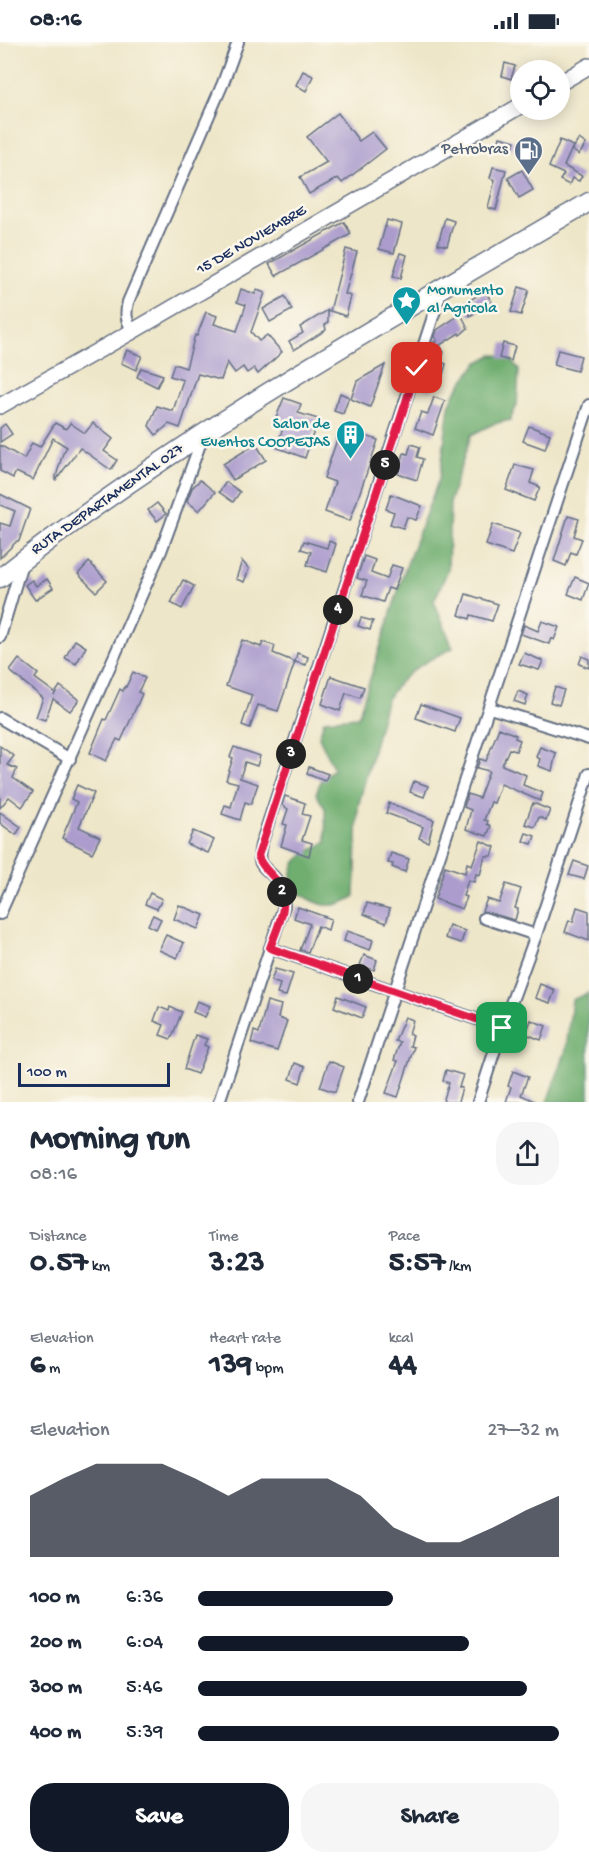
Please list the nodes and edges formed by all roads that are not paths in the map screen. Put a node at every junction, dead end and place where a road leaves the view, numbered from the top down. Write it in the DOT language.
graph roads {
  1 [pos="238,42"];
  2 [pos="589,66"];
  3 [pos="570,77"];
  4 [pos="510,112"];
  5 [pos="589,202"];
  6 [pos="442,288"];
  7 [pos="133,331"];
  8 [pos="589,405"];
  9 [pos="0,406"];
  10 [pos="586,425"];
  11 [pos="204,432"];
  12 [pos="23,560"];
  13 [pos="0,578"];
  14 [pos="0,637"];
  15 [pos="490,708"];
  16 [pos="0,718"];
  17 [pos="589,739"];
  18 [pos="70,759"];
  19 [pos="589,774"];
  20 [pos="0,914"];
  21 [pos="484,918"];
  22 [pos="536,935"];
  23 [pos="270,948"];
  24 [pos="394,992"];
  25 [pos="502,1028"];
  26 [pos="219,1102"];
  27 [pos="358,1102"];
  28 [pos="478,1102"];
  1 -- 7 [label="street"];
  2 -- 3 [label="street"];
  4 -- 7 [label="street, 15 DE NOVIEMBRE"];
  5 -- 6 [label="main road, RUTA DEPARTAMENTAL 027"];
  6 -- 11 [label="main road, RUTA DEPARTAMENTAL 027"];
  6 -- 23 [label="street"];
  7 -- 9 [label="street, 15 DE NOVIEMBRE"];
  8 -- 10 [label="street"];
  10 -- 15 [label="street"];
  11 -- 12 [label="main road, RUTA DEPARTAMENTAL 027"];
  11 -- 18 [label="street"];
  12 -- 13 [label="main road, RUTA DEPARTAMENTAL 027"];
  12 -- 14 [label="street"];
  15 -- 17 [label="street"];
  15 -- 24 [label="street"];
  16 -- 18 [label="street"];
  18 -- 20 [label="street"];
  19 -- 22 [label="street"];
  21 -- 22 [label="street"];
  22 -- 25 [label="street"];
  23 -- 24 [label="street"];
  23 -- 26 [label="street"];
  24 -- 25 [label="street"];
  24 -- 27 [label="street"];
  25 -- 28 [label="street"];
}
